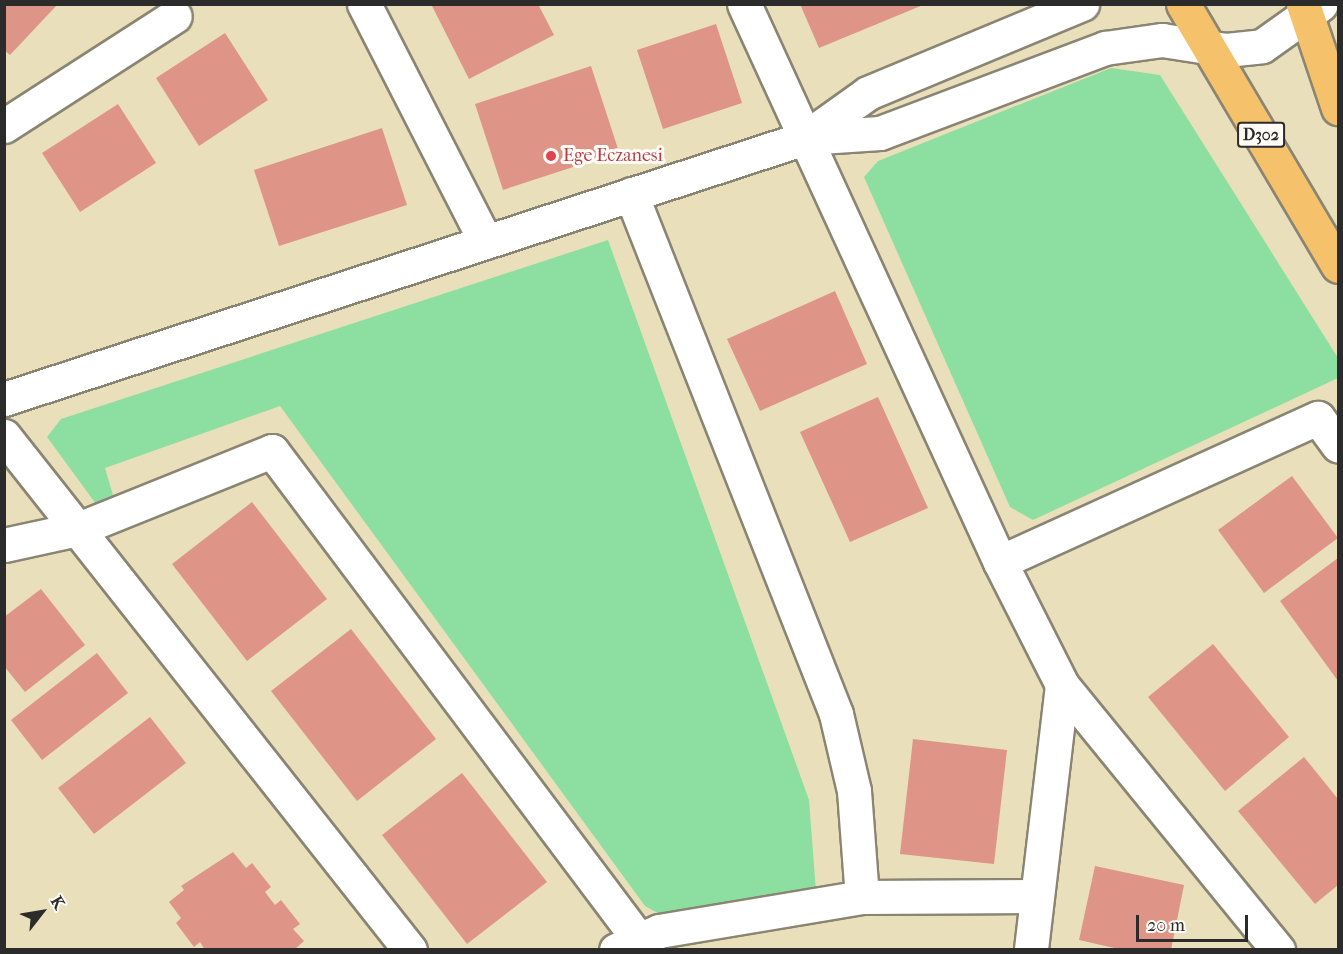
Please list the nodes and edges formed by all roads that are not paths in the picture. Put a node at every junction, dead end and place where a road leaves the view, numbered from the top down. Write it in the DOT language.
graph roads {
  1 [pos="364,4"];
  2 [pos="744,4"];
  3 [pos="1082,4"];
  4 [pos="1183,4"];
  5 [pos="177,8"];
  6 [pos="1310,8"];
  7 [pos="1209,47"];
  8 [pos="1338,108"];
  9 [pos="4,126"];
  10 [pos="805,138"];
  11 [pos="632,194"];
  12 [pos="486,242"];
  13 [pos="1338,266"];
  14 [pos="4,399"];
  15 [pos="4,436"];
  16 [pos="1338,446"];
  17 [pos="78,529"];
  18 [pos="4,545"];
  19 [pos="1000,562"];
  20 [pos="1062,685"];
  21 [pos="1037,896"];
  22 [pos="862,897"];
  23 [pos="628,945"];
  24 [pos="410,950"];
  25 [pos="1031,950"];
  26 [pos="1278,950"];
  1 -- 12 [label="street"];
  2 -- 10 [label="street"];
  3 -- 10 [label="street"];
  4 -- 7 [label="highway, D302"];
  5 -- 9 [label="street"];
  6 -- 7 [label="street"];
  6 -- 8 [label="highway"];
  7 -- 10 [label="street"];
  7 -- 13 [label="highway, D302"];
  10 -- 11 [label="street"];
  10 -- 19 [label="street"];
  11 -- 12 [label="street"];
  11 -- 22 [label="street"];
  12 -- 14 [label="street"];
  15 -- 17 [label="street"];
  16 -- 19 [label="street"];
  17 -- 18 [label="street"];
  17 -- 23 [label="street"];
  17 -- 24 [label="street"];
  19 -- 20 [label="street"];
  20 -- 21 [label="street"];
  20 -- 26 [label="street"];
  21 -- 22 [label="street"];
  21 -- 25 [label="street"];
  22 -- 23 [label="street"];
}
